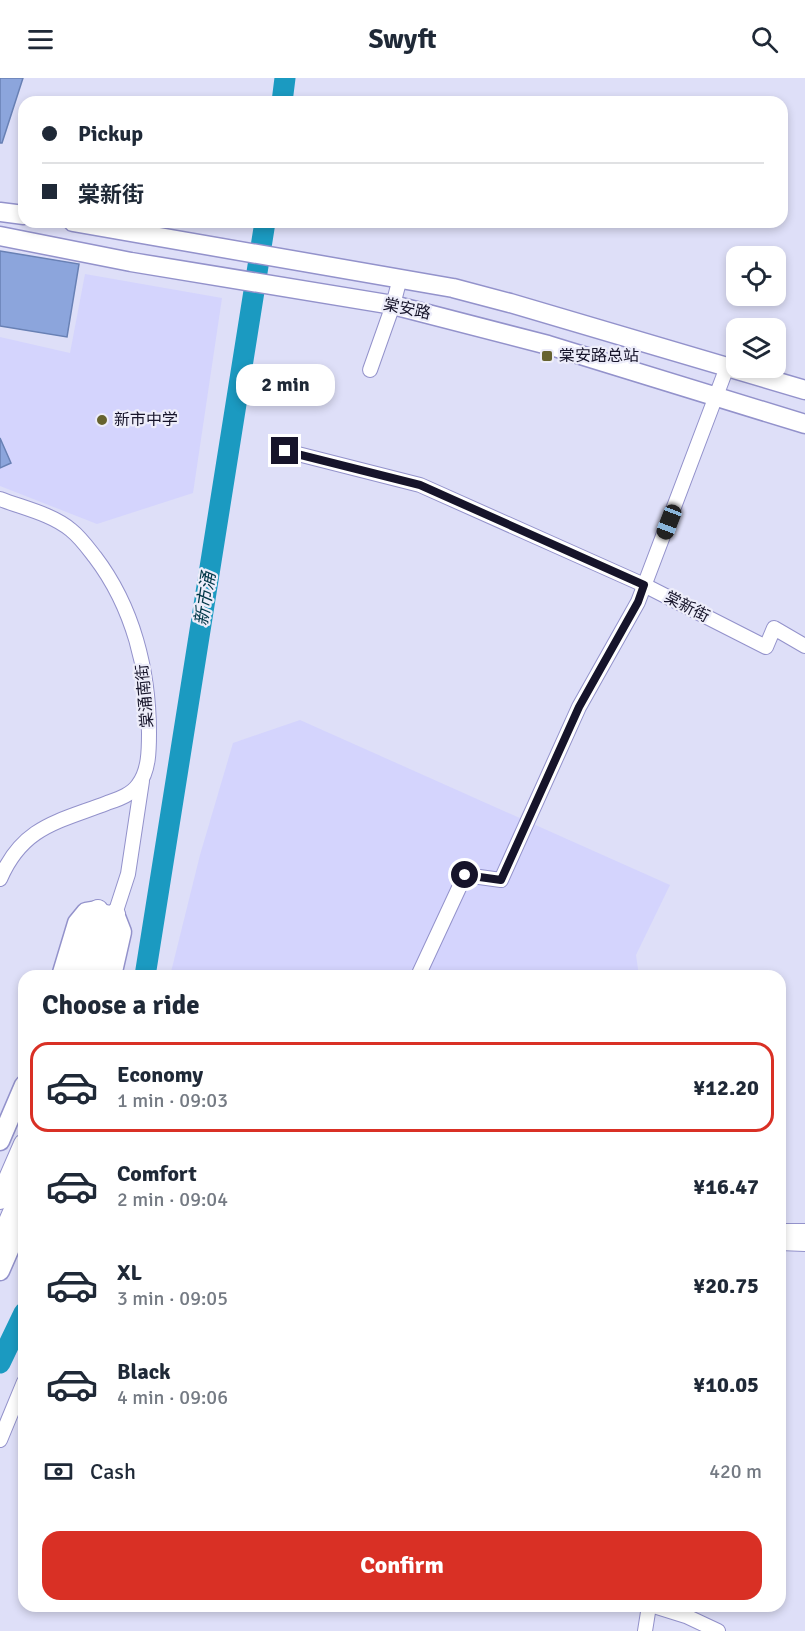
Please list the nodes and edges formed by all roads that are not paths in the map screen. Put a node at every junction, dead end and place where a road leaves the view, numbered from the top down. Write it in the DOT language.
graph roads {
  1 [pos="0,212"];
  2 [pos="18,214"];
  3 [pos="108,228"];
  4 [pos="0,236"];
  5 [pos="400,278"];
  6 [pos="393,305"];
  7 [pos="726,367"];
  8 [pos="370,370"];
  9 [pos="726,370"];
  10 [pos="764,378"];
  11 [pos="805,390"];
  12 [pos="717,397"];
  13 [pos="805,424"];
  14 [pos="285,451"];
  15 [pos="0,499"];
  16 [pos="644,585"];
  17 [pos="805,646"];
  18 [pos="142,778"];
  19 [pos="0,879"];
  20 [pos="106,912"];
  21 [pos="96,949"];
  22 [pos="63,970"];
  23 [pos="84,970"];
  24 [pos="98,970"];
  25 [pos="113,970"];
  26 [pos="421,970"];
  27 [pos="18,1096"];
  28 [pos="4,1121"];
  29 [pos="0,1141"];
  30 [pos="18,1158"];
  31 [pos="0,1199"];
  32 [pos="18,1201"];
  33 [pos="18,1230"];
  34 [pos="786,1230"];
  35 [pos="805,1231"];
  36 [pos="0,1242"];
  37 [pos="786,1243"];
  38 [pos="805,1244"];
  39 [pos="0,1271"];
  40 [pos="18,1396"];
  41 [pos="0,1440"];
  42 [pos="648,1612"];
  43 [pos="673,1612"];
  44 [pos="645,1631"];
  45 [pos="718,1631"];
  1 -- 2 [label="street"];
  3 -- 5 [label="street, 棠安路"];
  4 -- 6 [label="street, 棠安路"];
  5 -- 6 [label="street"];
  5 -- 7 [label="street, 棠安路"];
  6 -- 8 [label="street"];
  6 -- 12 [label="street, 棠安路"];
  9 -- 12 [label="street"];
  10 -- 11 [label="street, 棠安路"];
  12 -- 13 [label="street, 棠安路"];
  12 -- 16 [label="street"];
  14 -- 16 [label="street, 棠新街"];
  15 -- 18 [label="street, 棠涌南街"];
  16 -- 17 [label="street, 棠新街"];
  16 -- 26 [label="street"];
  18 -- 19 [label="street"];
  18 -- 20 [label="street, 棠涌南街"];
  20 -- 21 [label="main road"];
  20 -- 22 [label="street"];
  20 -- 25 [label="street"];
  21 -- 23 [label="main road"];
  21 -- 24 [label="main road"];
  27 -- 28 [label="street"];
  28 -- 29 [label="street"];
  30 -- 31 [label="main road"];
  32 -- 36 [label="main road"];
  33 -- 39 [label="street"];
  34 -- 35 [label="street"];
  37 -- 38 [label="street"];
  40 -- 41 [label="street"];
  42 -- 44 [label="street"];
  43 -- 45 [label="street"];
}
